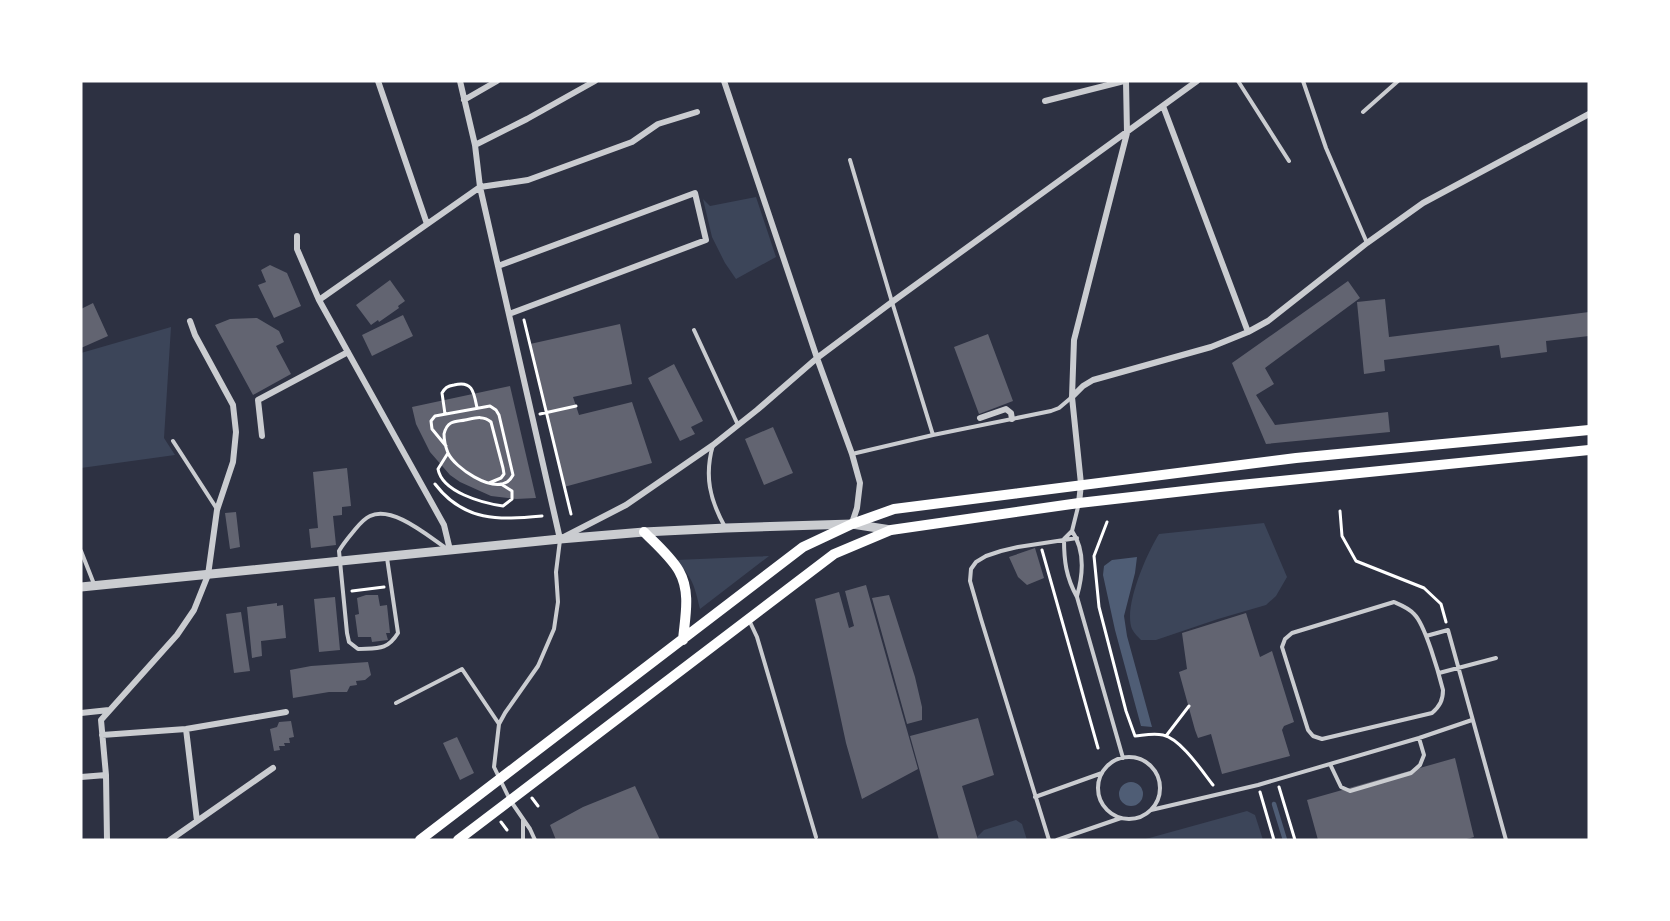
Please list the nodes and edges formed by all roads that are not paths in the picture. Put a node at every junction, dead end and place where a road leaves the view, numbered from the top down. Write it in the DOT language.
graph roads {
  1 [pos="378,81"];
  2 [pos="460,81"];
  3 [pos="497,81"];
  4 [pos="595,81"];
  5 [pos="724,81"];
  6 [pos="1125,81"];
  7 [pos="1197,81"];
  8 [pos="1238,81"];
  9 [pos="1303,81"];
  10 [pos="1395,81"];
  11 [pos="464,100"];
  12 [pos="1046,101"];
  13 [pos="1163,106"];
  14 [pos="697,112"];
  15 [pos="1363,112"];
  16 [pos="1589,114"];
  17 [pos="1127,133"];
  18 [pos="475,146"];
  19 [pos="850,160"];
  20 [pos="1289,161"];
  21 [pos="480,187"];
  22 [pos="427,224"];
  23 [pos="297,236"];
  24 [pos="1367,243"];
  25 [pos="498,266"];
  26 [pos="319,300"];
  27 [pos="892,302"];
  28 [pos="509,314"];
  29 [pos="190,321"];
  30 [pos="694,330"];
  31 [pos="1248,332"];
  32 [pos="348,352"];
  33 [pos="817,358"];
  34 [pos="1072,398"];
  35 [pos="980,418"];
  36 [pos="1012,418"];
  37 [pos="738,426"];
  38 [pos="1589,430"];
  39 [pos="933,435"];
  40 [pos="262,436"];
  41 [pos="173,441"];
  42 [pos="713,445"];
  43 [pos="1589,450"];
  44 [pos="852,454"];
  45 [pos="1081,484"];
  46 [pos="1079,503"];
  47 [pos="217,510"];
  48 [pos="852,524"];
  49 [pos="726,528"];
  50 [pos="891,530"];
  51 [pos="1072,531"];
  52 [pos="644,532"];
  53 [pos="1077,538"];
  54 [pos="560,539"];
  55 [pos="1064,539"];
  56 [pos="450,550"];
  57 [pos="81,551"];
  58 [pos="387,557"];
  59 [pos="340,561"];
  60 [pos="208,575"];
  61 [pos="95,586"];
  62 [pos="81,587"];
  63 [pos="1077,597"];
  64 [pos="749,620"];
  65 [pos="1426,636"];
  66 [pos="682,640"];
  67 [pos="1496,658"];
  68 [pos="1458,667"];
  69 [pos="1439,673"];
  70 [pos="396,703"];
  71 [pos="110,710"];
  72 [pos="286,712"];
  73 [pos="81,713"];
  74 [pos="1472,720"];
  75 [pos="499,724"];
  76 [pos="186,729"];
  77 [pos="102,735"];
  78 [pos="1419,738"];
  79 [pos="1123,758"];
  80 [pos="1330,764"];
  81 [pos="273,768"];
  82 [pos="1102,773"];
  83 [pos="106,775"];
  84 [pos="81,777"];
  85 [pos="500,780"];
  86 [pos="1035,797"];
  87 [pos="510,800"];
  88 [pos="1150,810"];
  89 [pos="523,818"];
  90 [pos="1122,818"];
  91 [pos="197,821"];
  92 [pos="816,837"];
  93 [pos="107,840"];
  94 [pos="170,840"];
  95 [pos="420,840"];
  96 [pos="458,840"];
  97 [pos="523,840"];
  98 [pos="535,840"];
  99 [pos="1048,840"];
  100 [pos="1057,840"];
  101 [pos="1506,840"];
  1 -- 22 [label="street"];
  2 -- 11 [label="street"];
  3 -- 11 [label="street"];
  4 -- 18 [label="street"];
  5 -- 33 [label="street"];
  6 -- 12 [label="street"];
  6 -- 17 [label="street"];
  7 -- 13 [label="street"];
  8 -- 20 [label="lane"];
  9 -- 24 [label="lane"];
  10 -- 15 [label="lane"];
  11 -- 18 [label="street"];
  13 -- 17 [label="street"];
  13 -- 31 [label="street"];
  14 -- 21 [label="street"];
  16 -- 24 [label="street"];
  17 -- 27 [label="street"];
  17 -- 34 [label="street"];
  18 -- 21 [label="street"];
  19 -- 27 [label="lane"];
  21 -- 22 [label="street"];
  21 -- 25 [label="street"];
  22 -- 26 [label="street"];
  23 -- 26 [label="street"];
  24 -- 31 [label="street"];
  25 -- 28 [label="street"];
  25 -- 28 [label="street"];
  26 -- 32 [label="street"];
  27 -- 33 [label="street"];
  27 -- 39 [label="lane"];
  28 -- 54 [label="street"];
  29 -- 47 [label="street"];
  30 -- 37 [label="lane"];
  31 -- 34 [label="street"];
  32 -- 40 [label="street"];
  32 -- 56 [label="street"];
  33 -- 37 [label="street"];
  33 -- 44 [label="street"];
  34 -- 36 [label="lane"];
  34 -- 45 [label="street"];
  35 -- 36 [label="street"];
  36 -- 39 [label="lane"];
  37 -- 42 [label="street"];
  38 -- 45 [label="main road"];
  39 -- 44 [label="lane"];
  41 -- 47 [label="lane"];
  42 -- 49 [label="lane"];
  42 -- 54 [label="street"];
  43 -- 46 [label="main road"];
  44 -- 48 [label="street"];
  45 -- 46 [label="street"];
  45 -- 48 [label="main road"];
  46 -- 50 [label="main road"];
  46 -- 51 [label="lane"];
  47 -- 60 [label="street"];
  48 -- 49 [label="street"];
  48 -- 50 [label="street"];
  48 -- 66 [label="main road"];
  49 -- 52 [label="street"];
  50 -- 64 [label="main road"];
  51 -- 53 [label="lane"];
  51 -- 55 [label="lane"];
  52 -- 54 [label="street"];
  52 -- 66 [label="main road"];
  53 -- 55 [label="lane"];
  53 -- 63 [label="lane"];
  54 -- 56 [label="street"];
  54 -- 75 [label="lane"];
  55 -- 63 [label="lane"];
  55 -- 86 [label="lane"];
  56 -- 58 [label="street"];
  56 -- 59 [label="lane"];
  57 -- 61 [label="lane"];
  58 -- 59 [label="street"];
  58 -- 59 [label="lane"];
  59 -- 60 [label="street"];
  60 -- 61 [label="street"];
  60 -- 71 [label="street"];
  61 -- 62 [label="street"];
  63 -- 79 [label="lane"];
  64 -- 87 [label="main road"];
  64 -- 92 [label="lane"];
  65 -- 68 [label="lane"];
  65 -- 69 [label="lane"];
  65 -- 69 [label="lane"];
  66 -- 85 [label="main road"];
  67 -- 68 [label="lane"];
  68 -- 69 [label="lane"];
  68 -- 74 [label="lane"];
  70 -- 75 [label="lane"];
  71 -- 73 [label="street"];
  71 -- 77 [label="street"];
  72 -- 76 [label="street"];
  74 -- 78 [label="lane"];
  74 -- 101 [label="lane"];
  75 -- 85 [label="lane"];
  76 -- 77 [label="street"];
  76 -- 91 [label="street"];
  77 -- 83 [label="street"];
  78 -- 80 [label="lane"];
  78 -- 80 [label="lane"];
  79 -- 82 [label="lane"];
  79 -- 88 [label="lane"];
  80 -- 88 [label="lane"];
  81 -- 91 [label="street"];
  82 -- 86 [label="lane"];
  82 -- 90 [label="lane"];
  83 -- 84 [label="street"];
  83 -- 93 [label="street"];
  85 -- 87 [label="lane"];
  85 -- 95 [label="main road"];
  86 -- 99 [label="lane"];
  87 -- 89 [label="lane"];
  87 -- 96 [label="main road"];
  88 -- 90 [label="lane"];
  89 -- 97 [label="lane"];
  89 -- 98 [label="lane"];
  90 -- 100 [label="lane"];
  91 -- 94 [label="street"];
}
